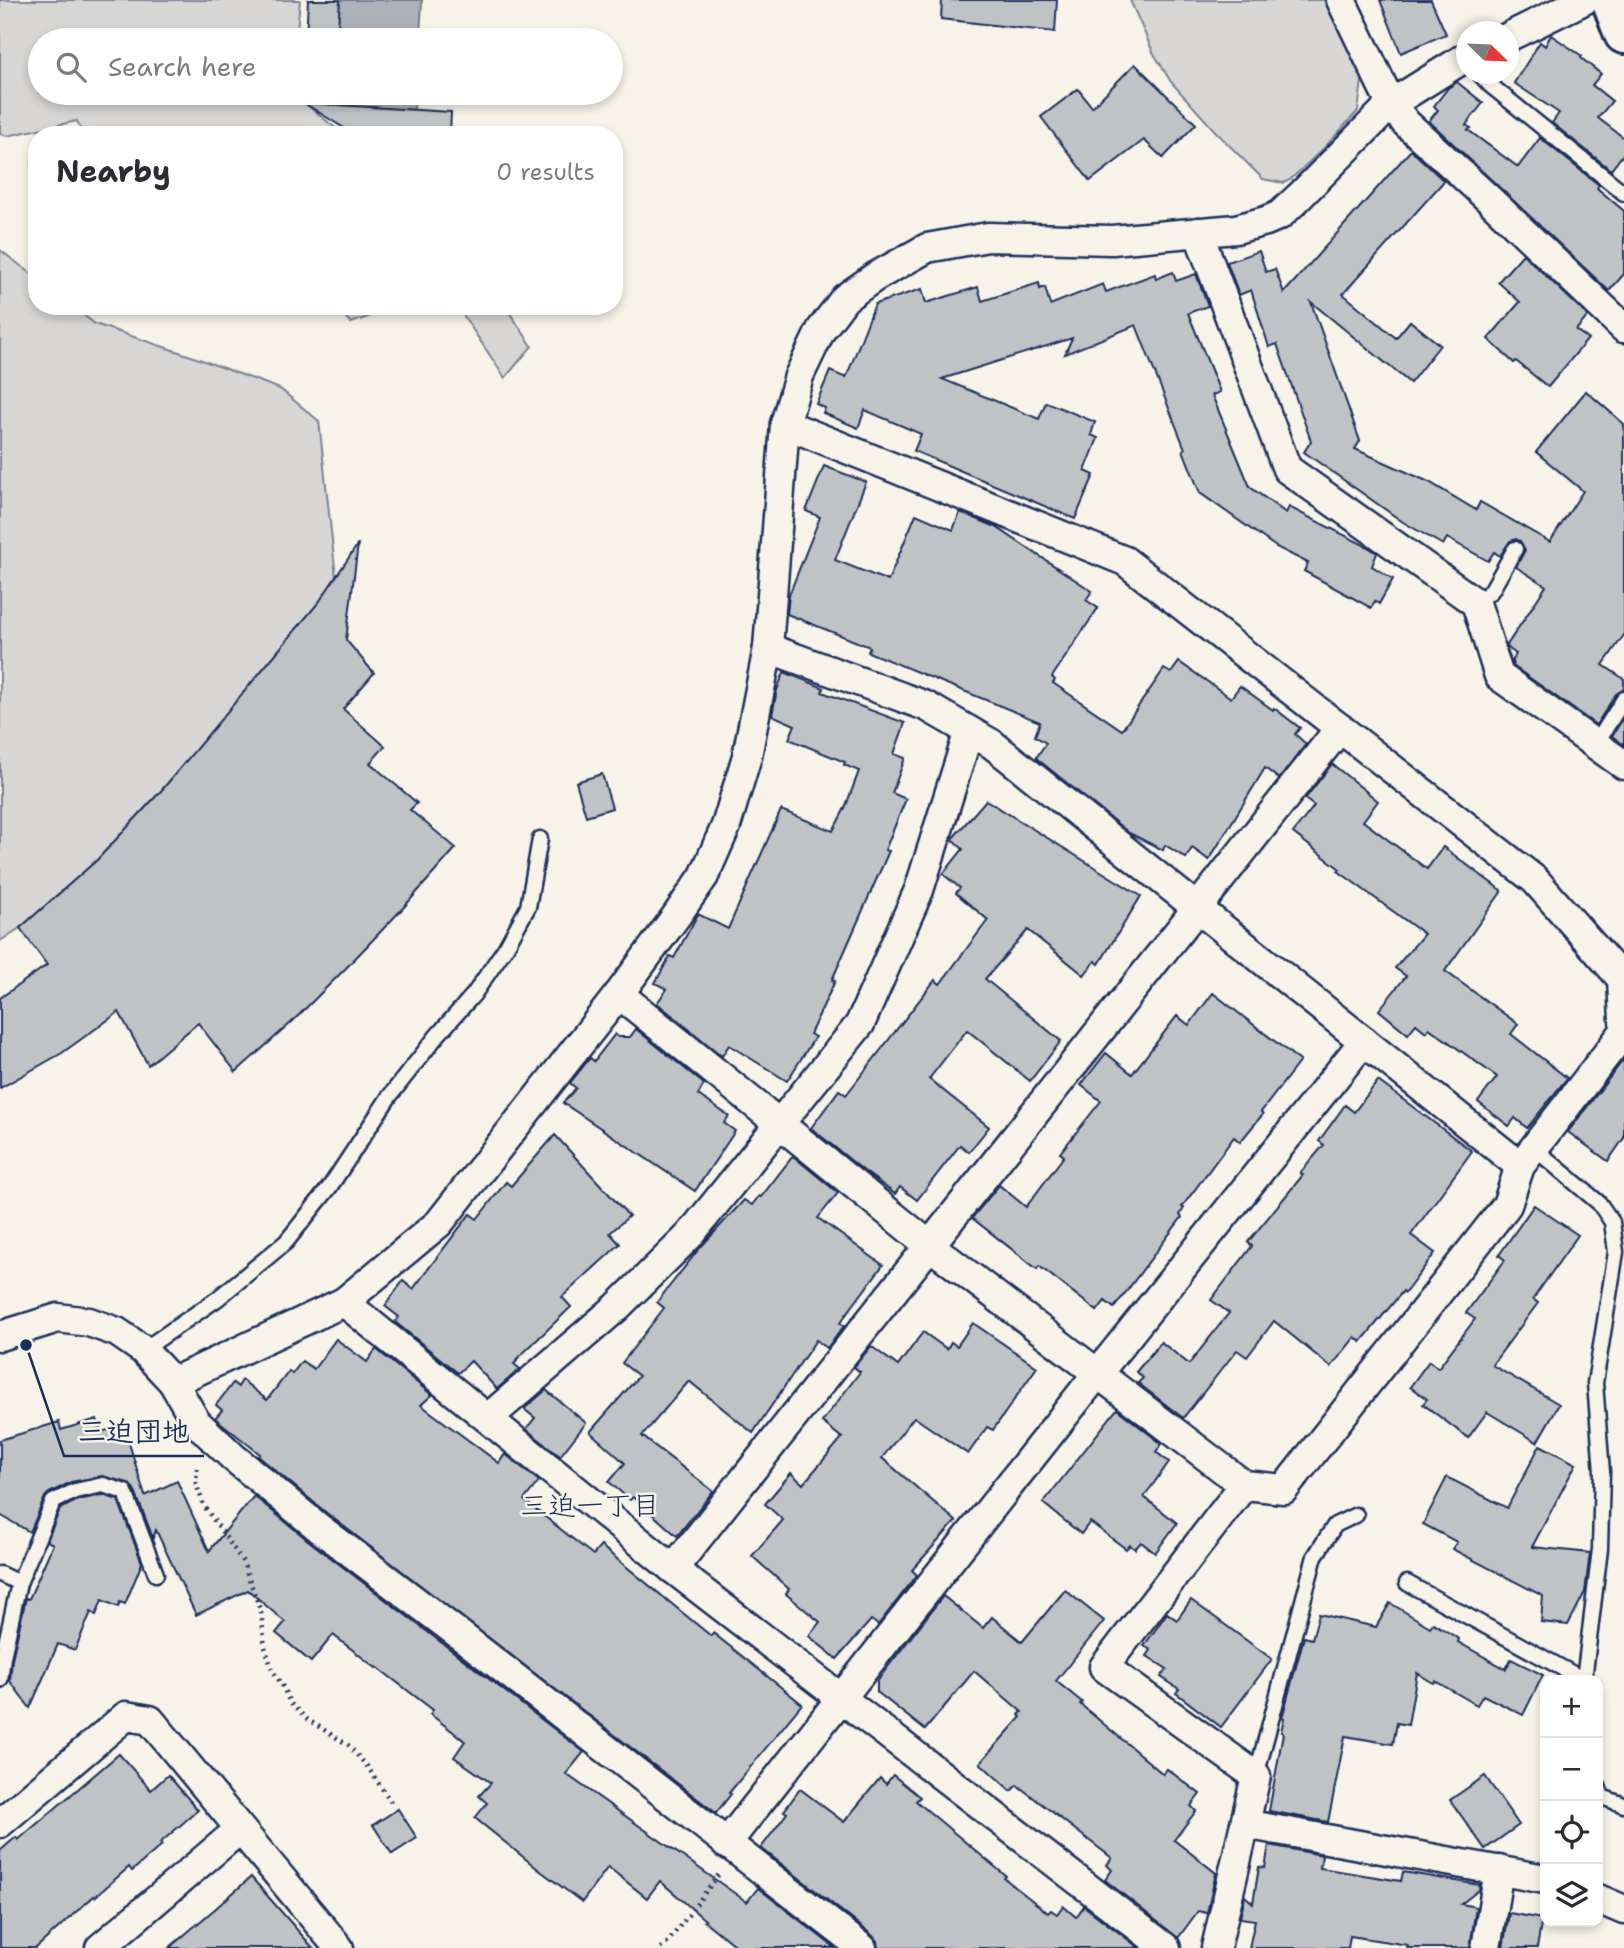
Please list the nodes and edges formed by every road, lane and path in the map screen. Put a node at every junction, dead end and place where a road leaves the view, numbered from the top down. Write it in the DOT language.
graph roads {
  1 [pos="1341,0"];
  2 [pos="1584,0"];
  3 [pos="1611,0"];
  4 [pos="1519,32"];
  5 [pos="1624,34"];
  6 [pos="1456,63"];
  7 [pos="1489,84"];
  8 [pos="1391,104"];
  9 [pos="1624,193"];
  10 [pos="1198,232"];
  11 [pos="1624,328"];
  12 [pos="785,424"];
  13 [pos="1515,549"];
  14 [pos="1476,603"];
  15 [pos="768,648"];
  16 [pos="1624,699"];
  17 [pos="1340,728"];
  18 [pos="969,731"];
  19 [pos="1595,745"];
  20 [pos="1624,765"];
  21 [pos="540,839"];
  22 [pos="1198,908"];
  23 [pos="619,993"];
  24 [pos="1624,1021"];
  25 [pos="1624,1032"];
  26 [pos="1364,1041"];
  27 [pos="781,1123"];
  28 [pos="1527,1157"];
  29 [pos="929,1245"];
  30 [pos="344,1303"];
  31 [pos="0,1336"];
  32 [pos="143,1350"];
  33 [pos="1097,1374"];
  34 [pos="173,1382"];
  35 [pos="488,1418"];
  36 [pos="195,1422"];
  37 [pos="1244,1485"];
  38 [pos="1356,1516"];
  39 [pos="673,1569"];
  40 [pos="0,1574"];
  41 [pos="156,1574"];
  42 [pos="19,1583"];
  43 [pos="1408,1583"];
  44 [pos="1575,1675"];
  45 [pos="1585,1675"];
  46 [pos="0,1680"];
  47 [pos="841,1698"];
  48 [pos="1255,1776"];
  49 [pos="1603,1797"];
  50 [pos="391,1802"];
  51 [pos="1624,1805"];
  52 [pos="0,1823"];
  53 [pos="1245,1824"];
  54 [pos="240,1829"];
  55 [pos="731,1847"];
  56 [pos="1499,1870"];
  57 [pos="1540,1877"];
  58 [pos="1603,1901"];
  59 [pos="1624,1910"];
  60 [pos="100,1948"];
  61 [pos="339,1948"];
  62 [pos="661,1948"];
  63 [pos="862,1948"];
  64 [pos="1166,1948"];
  65 [pos="1216,1948"];
  66 [pos="1486,1948"];
  1 -- 8 [label="street"];
  2 -- 4 [label="street"];
  3 -- 5 [label="street"];
  6 -- 8 [label="street"];
  7 -- 9 [label="lane"];
  8 -- 10 [label="street"];
  8 -- 11 [label="street"];
  10 -- 12 [label="street"];
  10 -- 14 [label="street"];
  12 -- 15 [label="street"];
  12 -- 17 [label="street"];
  13 -- 14 [label="lane"];
  14 -- 19 [label="street"];
  15 -- 18 [label="street"];
  15 -- 23 [label="street"];
  16 -- 19 [label="lane"];
  17 -- 22 [label="street"];
  17 -- 24 [label="street"];
  18 -- 22 [label="street"];
  18 -- 27 [label="street"];
  19 -- 20 [label="street"];
  21 -- 32 [label="lane"];
  22 -- 26 [label="street"];
  22 -- 29 [label="street"];
  23 -- 27 [label="street"];
  23 -- 30 [label="street"];
  25 -- 28 [label="street"];
  26 -- 28 [label="street"];
  26 -- 33 [label="street"];
  27 -- 29 [label="street"];
  27 -- 35 [label="street"];
  28 -- 37 [label="street"];
  28 -- 45 [label="lane"];
  29 -- 33 [label="street"];
  29 -- 39 [label="street"];
  30 -- 34 [label="street"];
  30 -- 35 [label="street"];
  31 -- 32 [label="street"];
  32 -- 34 [label="street"];
  33 -- 37 [label="street"];
  33 -- 47 [label="street"];
  34 -- 36 [label="street"];
  35 -- 39 [label="street"];
  36 -- 50 [label="path"];
  36 -- 55 [label="street"];
  37 -- 48 [label="street"];
  38 -- 48 [label="lane"];
  39 -- 47 [label="street"];
  40 -- 42 [label="lane"];
  41 -- 42 [label="lane"];
  42 -- 46 [label="lane"];
  43 -- 44 [label="lane"];
  47 -- 55 [label="street"];
  47 -- 64 [label="street"];
  48 -- 53 [label="street"];
  49 -- 51 [label="lane"];
  52 -- 54 [label="street"];
  53 -- 56 [label="street"];
  53 -- 65 [label="street"];
  54 -- 60 [label="street"];
  54 -- 61 [label="street"];
  55 -- 62 [label="path"];
  55 -- 63 [label="street"];
  56 -- 57 [label="street"];
  56 -- 66 [label="street"];
  58 -- 59 [label="street"];
}
